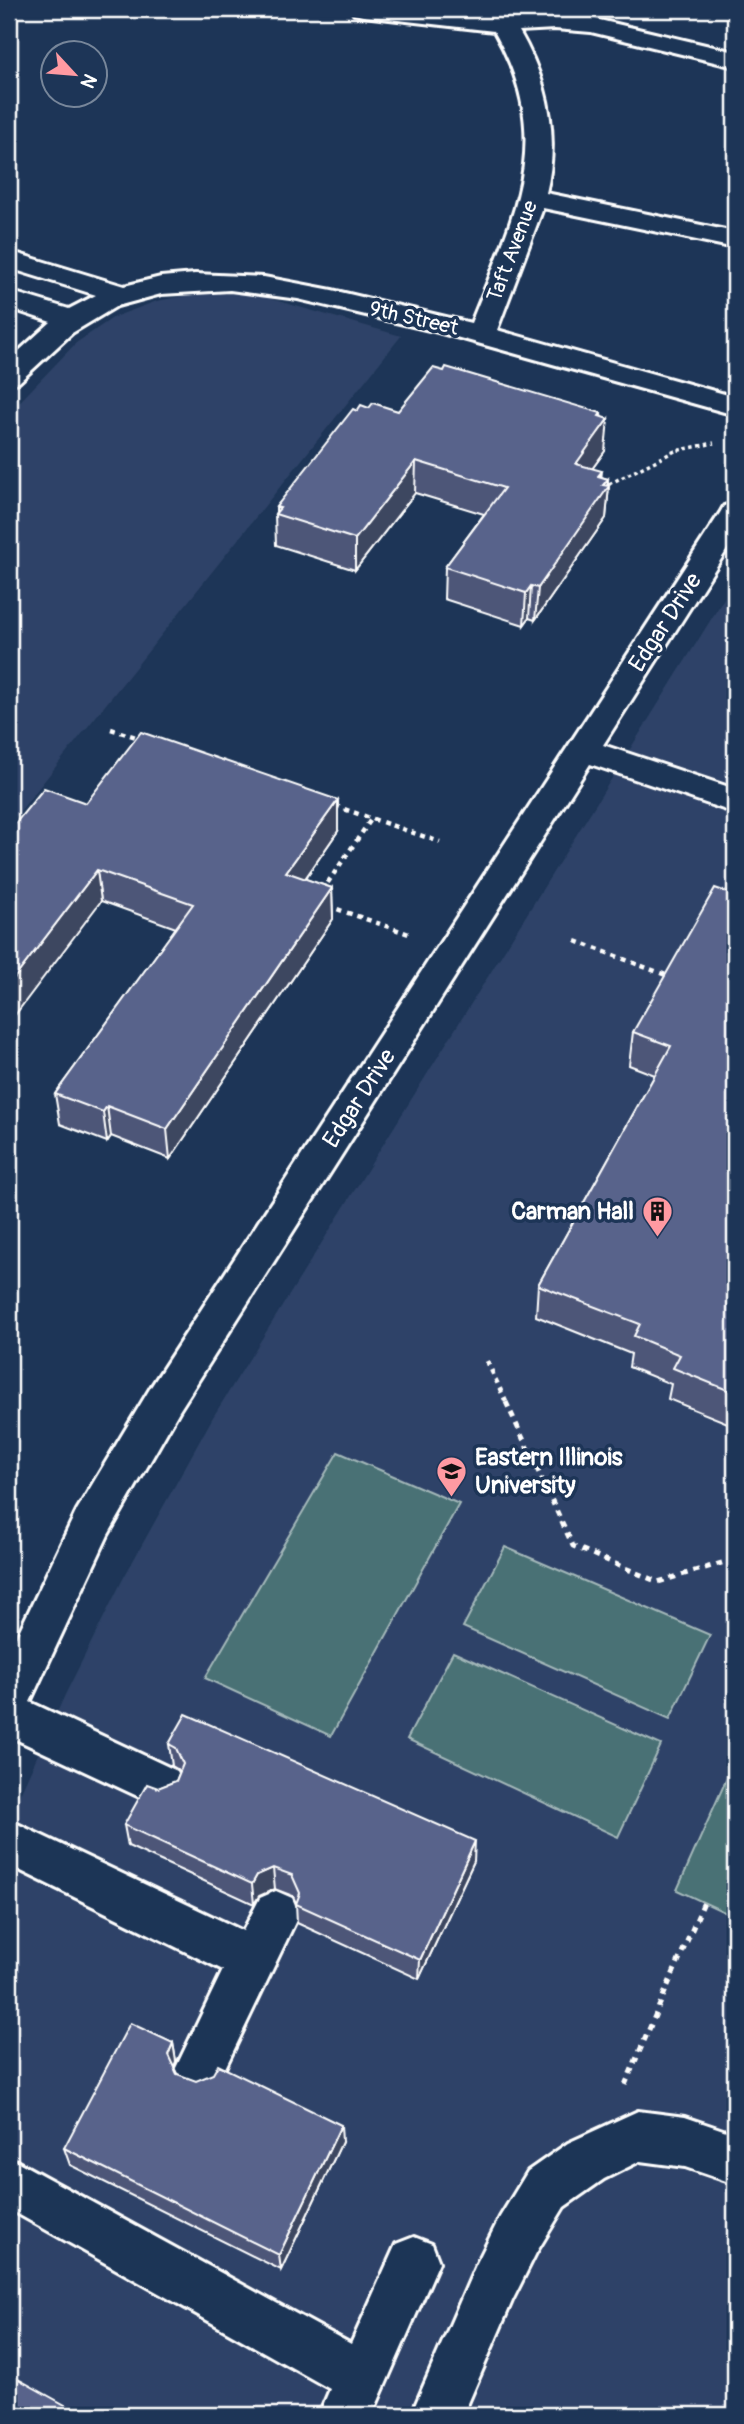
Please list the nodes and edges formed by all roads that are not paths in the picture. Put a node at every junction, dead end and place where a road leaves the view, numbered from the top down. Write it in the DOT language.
graph roads {
  1 [pos="363,9"];
  2 [pos="498,16"];
  3 [pos="735,59"];
  4 [pos="534,198"];
  5 [pos="735,240"];
  6 [pos="9,259"];
  7 [pos="124,295"];
  8 [pos="9,299"];
  9 [pos="80,314"];
  10 [pos="481,334"];
  11 [pos="9,376"];
  12 [pos="735,406"];
  13 [pos="735,513"];
  14 [pos="583,750"];
  15 [pos="735,801"];
  16 [pos="9,1699"];
  17 [pos="9,1714"];
  18 [pos="161,1786"];
  19 [pos="9,1842"];
  20 [pos="276,1914"];
  21 [pos="254,1961"];
  22 [pos="198,2072"];
  23 [pos="735,2159"];
  24 [pos="9,2182"];
  25 [pos="414,2262"];
  26 [pos="353,2397"];
  27 [pos="437,2415"];
  1 -- 2 [label="street"];
  2 -- 3 [label="street"];
  2 -- 4 [label="street, Taft Avenue"];
  4 -- 5 [label="street"];
  4 -- 10 [label="street, Taft Avenue"];
  6 -- 7 [label="street"];
  7 -- 9 [label="street, 9th Street"];
  7 -- 10 [label="street, 9th Street"];
  8 -- 9 [label="street"];
  9 -- 11 [label="street, 9th Street"];
  10 -- 12 [label="street, 9th Street"];
  13 -- 14 [label="street, Edgar Drive"];
  14 -- 15 [label="street"];
  14 -- 16 [label="street, Edgar Drive"];
  17 -- 18 [label="street"];
  19 -- 21 [label="street"];
  20 -- 21 [label="street"];
  21 -- 22 [label="street"];
  23 -- 27 [label="street"];
  24 -- 26 [label="street"];
  25 -- 26 [label="street"];
}
